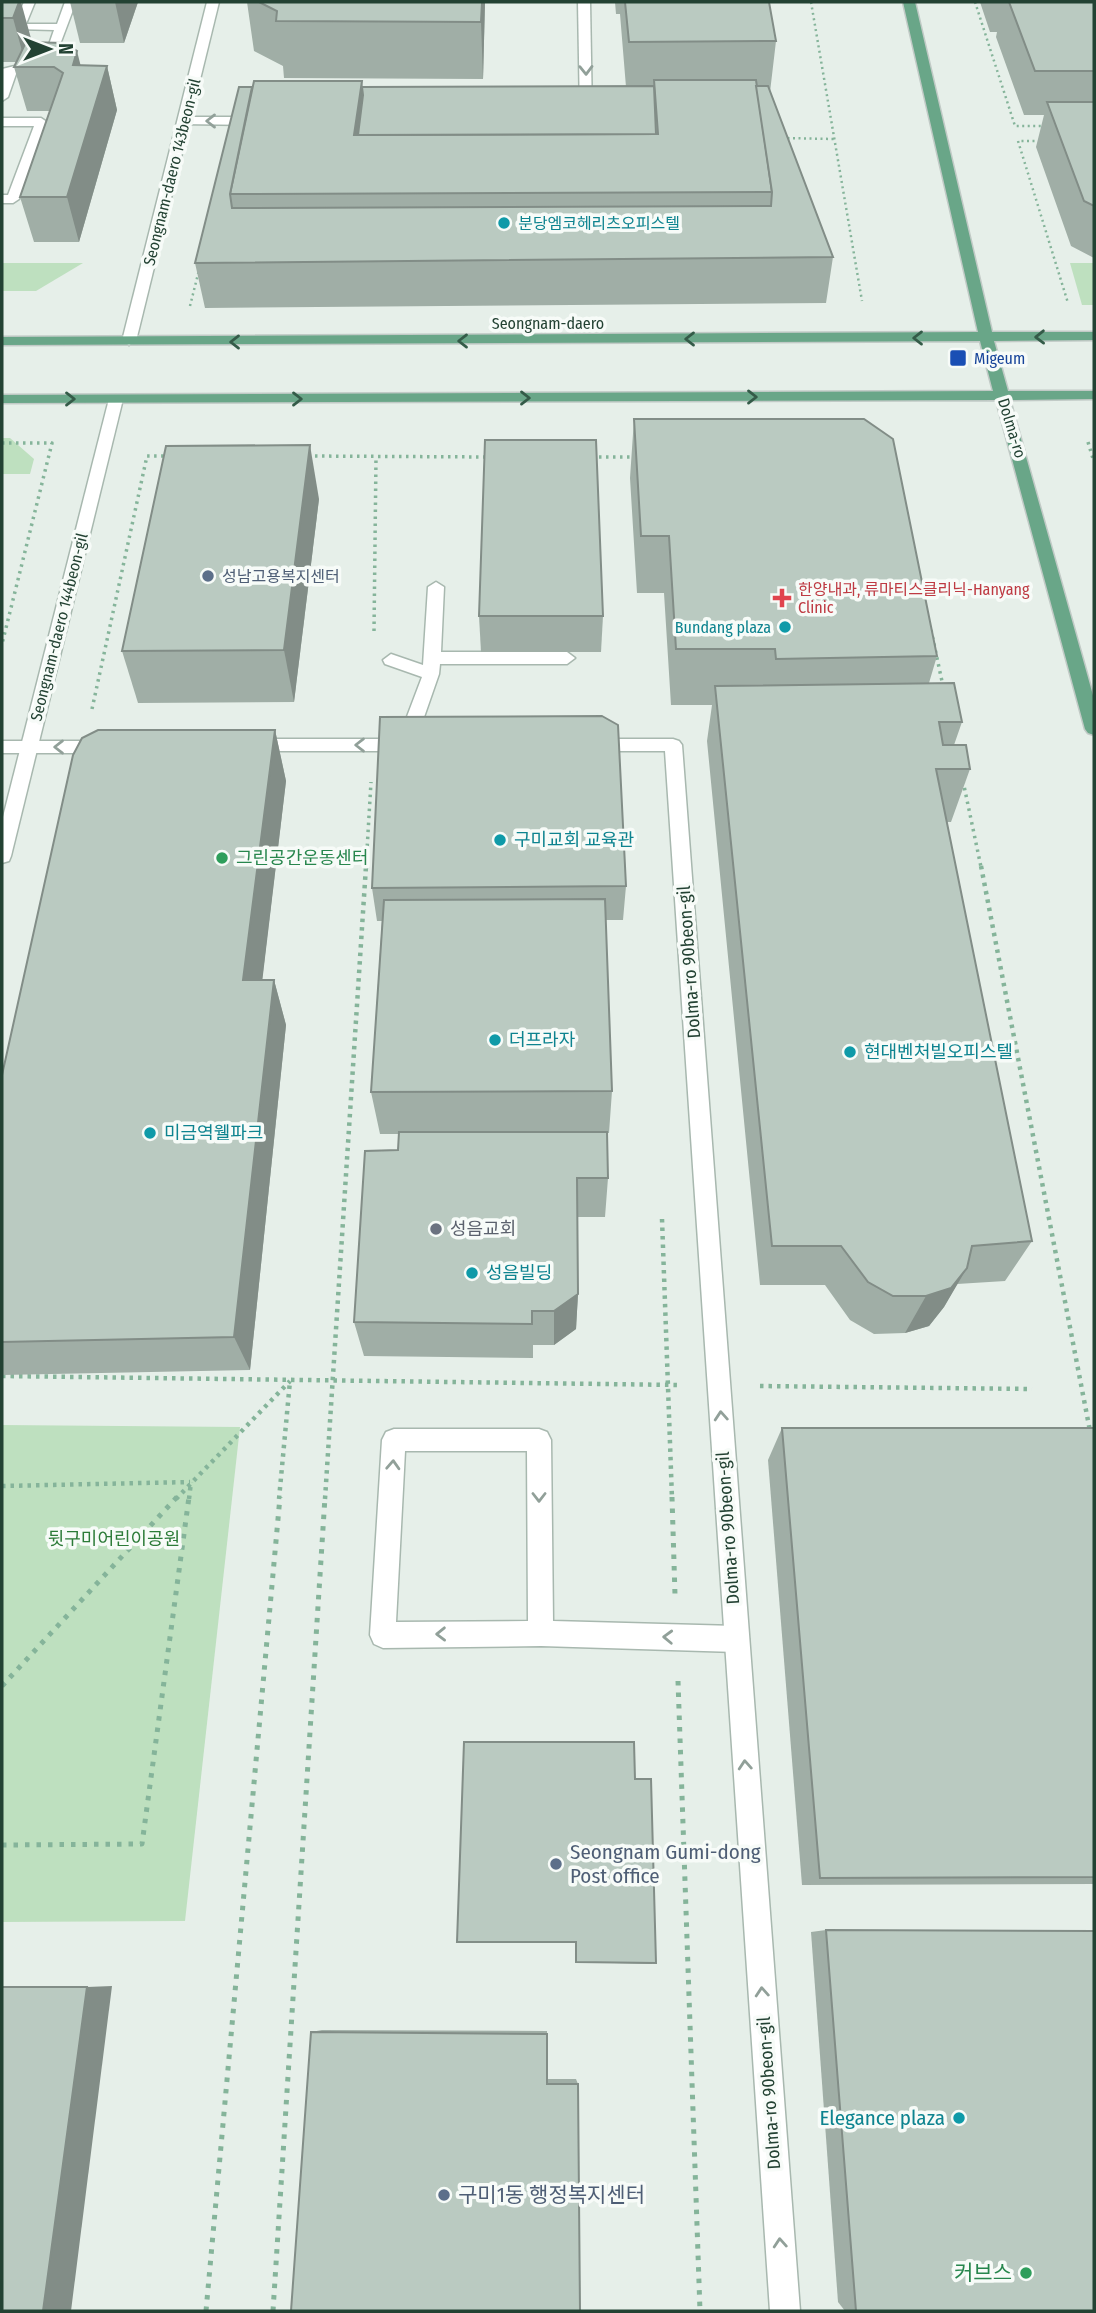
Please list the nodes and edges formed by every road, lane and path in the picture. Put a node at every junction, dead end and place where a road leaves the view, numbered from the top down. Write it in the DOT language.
graph roads {
  1 [pos="29,2"];
  2 [pos="70,2"];
  3 [pos="214,2"];
  4 [pos="584,2"];
  5 [pos="811,2"];
  6 [pos="909,2"];
  7 [pos="975,2"];
  8 [pos="61,27"];
  9 [pos="6,72"];
  10 [pos="2,97"];
  11 [pos="573,118"];
  12 [pos="184,121"];
  13 [pos="267,121"];
  14 [pos="2,122"];
  15 [pos="1055,126"];
  16 [pos="780,138"];
  17 [pos="834,139"];
  18 [pos="1043,141"];
  19 [pos="2,199"];
  20 [pos="199,269"];
  21 [pos="859,284"];
  22 [pos="1063,287"];
  23 [pos="190,307"];
  24 [pos="1094,337"];
  25 [pos="986,338"];
  26 [pos="2,341"];
  27 [pos="130,341"];
  28 [pos="1094,395"];
  29 [pos="1002,396"];
  30 [pos="2,399"];
  31 [pos="116,399"];
  32 [pos="1088,442"];
  33 [pos="2,443"];
  34 [pos="1094,462"];
  35 [pos="436,587"];
  36 [pos="2,644"];
  37 [pos="567,658"];
  38 [pos="391,660"];
  39 [pos="431,666"];
  40 [pos="1094,729"];
  41 [pos="579,744"];
  42 [pos="235,746"];
  43 [pos="2,747"];
  44 [pos="29,747"];
  45 [pos="125,747"];
  46 [pos="2,856"];
  47 [pos="2,1376"];
  48 [pos="290,1381"];
  49 [pos="689,1385"];
  50 [pos="757,1386"];
  51 [pos="1032,1389"];
  52 [pos="191,1482"];
  53 [pos="2,1486"];
  54 [pos="541,1633"];
  55 [pos="736,1639"];
  56 [pos="2,1686"];
  57 [pos="2,1845"];
  58 [pos="206,2311"];
  59 [pos="785,2311"];
  1 -- 8 [label="street"];
  2 -- 8 [label="street"];
  3 -- 12 [label="street, Seongnam-daero 143beon-gil"];
  4 -- 11 [label="street, one-way"];
  5 -- 17 [label="path"];
  6 -- 25 [label="main road, Dolma-ro"];
  7 -- 15 [label="path"];
  8 -- 9 [label="street"];
  9 -- 10 [label="street"];
  13 -- 12 [label="street, one-way"];
  12 -- 27 [label="street, Seongnam-daero 143beon-gil"];
  14 -- 19 [label="street"];
  16 -- 17 [label="path"];
  17 -- 21 [label="path"];
  18 -- 22 [label="path"];
  20 -- 23 [label="path"];
  24 -- 25 [label="main road, Seongnam-daero, one-way"];
  25 -- 27 [label="main road, Seongnam-daero, one-way"];
  25 -- 29 [label="main road, Dolma-ro"];
  26 -- 27 [label="main road, Seongnam-daero"];
  28 -- 29 [label="main road"];
  31 -- 29 [label="main road, one-way"];
  29 -- 40 [label="main road, Dolma-ro"];
  30 -- 31 [label="main road, one-way"];
  31 -- 44 [label="street, Seongnam-daero 144beon-gil"];
  32 -- 34 [label="path"];
  33 -- 36 [label="path"];
  35 -- 39 [label="street"];
  37 -- 39 [label="street"];
  38 -- 39 [label="street"];
  39 -- 42 [label="street, one-way"];
  55 -- 41 [label="street, Dolma-ro 90beon-gil, one-way"];
  43 -- 44 [label="street"];
  45 -- 44 [label="street, one-way"];
  44 -- 46 [label="street, Seongnam-daero 144beon-gil"];
  47 -- 48 [label="path"];
  48 -- 49 [label="path"];
  48 -- 52 [label="path"];
  48 -- 58 [label="path"];
  50 -- 51 [label="path"];
  52 -- 53 [label="path"];
  52 -- 56 [label="path"];
  52 -- 57 [label="path"];
  54 -- 54 [label="street, one-way"];
  55 -- 54 [label="street, one-way"];
  59 -- 55 [label="street, Dolma-ro 90beon-gil, one-way"];
}
